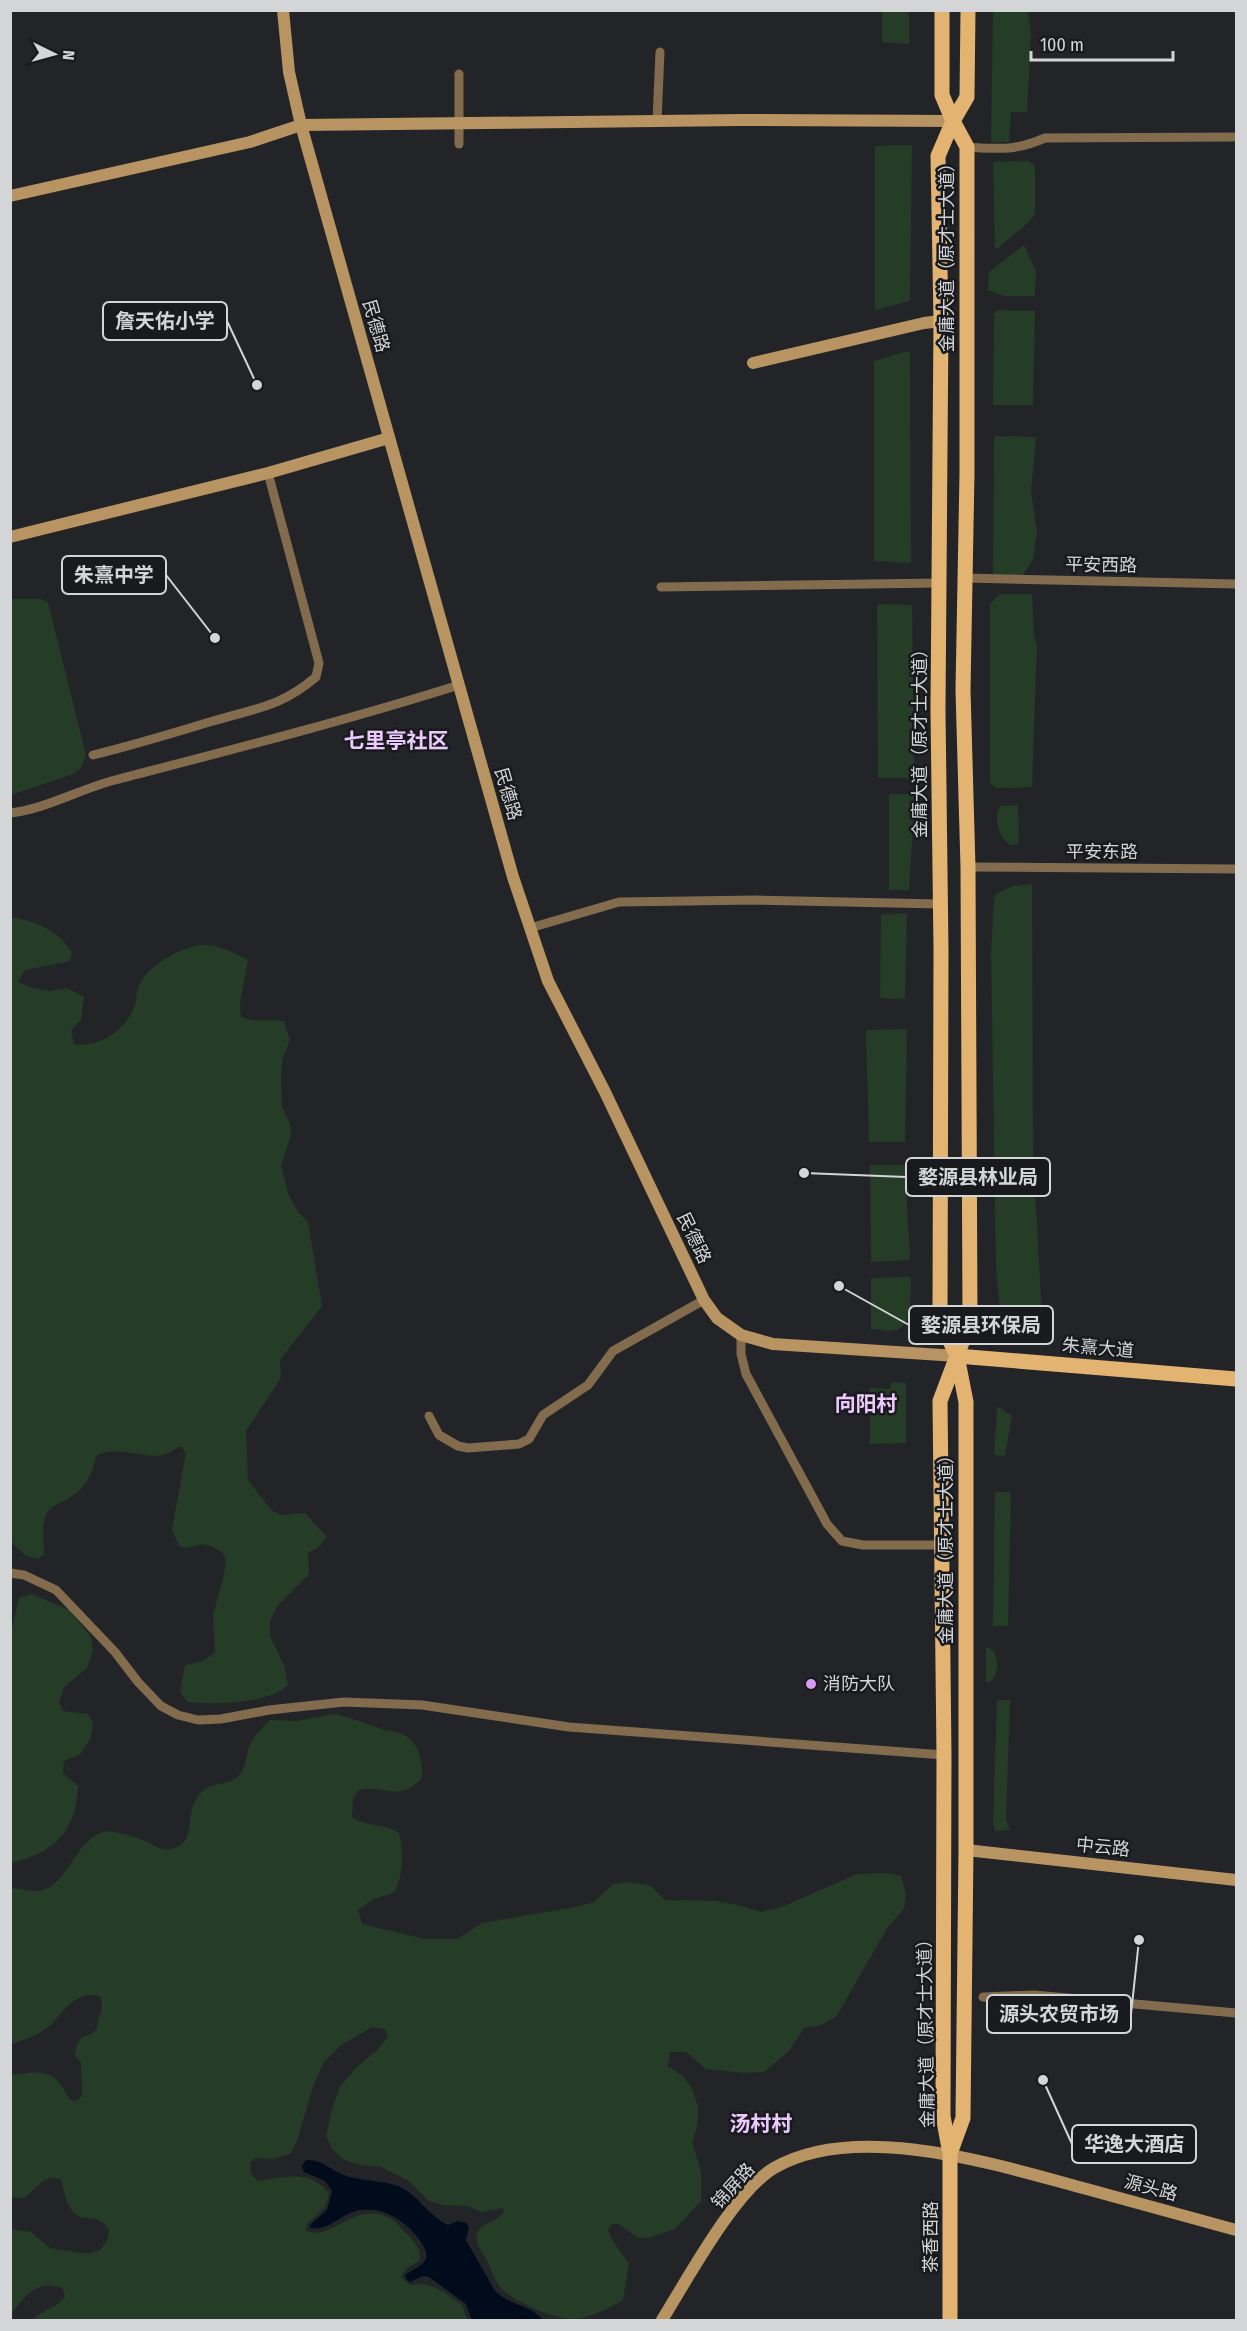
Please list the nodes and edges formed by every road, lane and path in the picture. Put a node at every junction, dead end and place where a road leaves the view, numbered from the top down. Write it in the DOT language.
graph roads {
  1 [pos="283,10"];
  2 [pos="942,10"];
  3 [pos="968,10"];
  4 [pos="660,52"];
  5 [pos="459,74"];
  6 [pos="657,121"];
  7 [pos="953,121"];
  8 [pos="458,123"];
  9 [pos="301,125"];
  10 [pos="1236,137"];
  11 [pos="459,144"];
  12 [pos="967,147"];
  13 [pos="10,196"];
  14 [pos="941,321"];
  15 [pos="753,363"];
  16 [pos="389,438"];
  17 [pos="268,473"];
  18 [pos="10,537"];
  19 [pos="965,578"];
  20 [pos="939,583"];
  21 [pos="1236,584"];
  22 [pos="660,587"];
  23 [pos="459,685"];
  24 [pos="93,755"];
  25 [pos="10,813"];
  26 [pos="968,867"];
  27 [pos="1236,870"];
  28 [pos="940,904"];
  29 [pos="530,928"];
  30 [pos="705,1300"];
  31 [pos="741,1335"];
  32 [pos="957,1356"];
  33 [pos="1236,1379"];
  34 [pos="429,1416"];
  35 [pos="941,1545"];
  36 [pos="10,1573"];
  37 [pos="944,1755"];
  38 [pos="966,1850"];
  39 [pos="1236,1880"];
  40 [pos="983,1997"];
  41 [pos="1236,2013"];
  42 [pos="950,2154"];
  43 [pos="1236,2230"];
  44 [pos="662,2320"];
  45 [pos="950,2320"];
  1 -- 9 [label="street, 民德路"];
  2 -- 7 [label="main road, 金庸大道（原才士大道）"];
  3 -- 7 [label="main road, 金庸大道（原才士大道）"];
  4 -- 6 [label="street"];
  5 -- 8 [label="street"];
  6 -- 7 [label="street"];
  6 -- 8 [label="street"];
  7 -- 12 [label="main road, 金庸大道（原才士大道）"];
  7 -- 14 [label="main road, 金庸大道（原才士大道）"];
  8 -- 9 [label="street"];
  8 -- 11 [label="street"];
  9 -- 13 [label="street"];
  9 -- 16 [label="street, 民德路"];
  10 -- 12 [label="street"];
  12 -- 19 [label="main road, 金庸大道（原才士大道）"];
  14 -- 15 [label="street"];
  14 -- 20 [label="main road, 金庸大道（原才士大道）"];
  16 -- 17 [label="street"];
  16 -- 23 [label="street, 民德路"];
  17 -- 18 [label="street"];
  17 -- 24 [label="street"];
  19 -- 21 [label="street, 平安西路"];
  19 -- 26 [label="main road, 金庸大道（原才士大道）"];
  20 -- 22 [label="street"];
  20 -- 28 [label="main road, 金庸大道（原才士大道）"];
  23 -- 25 [label="street"];
  23 -- 29 [label="street, 民德路"];
  26 -- 27 [label="street, 平安东路"];
  26 -- 32 [label="main road, 金庸大道（原才士大道）"];
  28 -- 29 [label="street"];
  28 -- 32 [label="main road, 金庸大道（原才士大道）"];
  29 -- 30 [label="street, 民德路"];
  30 -- 31 [label="street, 民德路"];
  30 -- 34 [label="street"];
  31 -- 32 [label="street, 民德路"];
  31 -- 35 [label="street"];
  32 -- 33 [label="main road, 朱熹大道"];
  32 -- 35 [label="main road, 金庸大道（原才士大道）"];
  32 -- 38 [label="main road, 金庸大道（原才士大道）"];
  35 -- 37 [label="main road, 金庸大道（原才士大道）"];
  36 -- 37 [label="street"];
  37 -- 42 [label="main road, 金庸大道（原才士大道）"];
  38 -- 39 [label="street, 中云路"];
  38 -- 42 [label="main road, 金庸大道（原才士大道）"];
  40 -- 41 [label="street"];
  42 -- 43 [label="street, 源头路"];
  42 -- 44 [label="street, 锦屏路"];
  42 -- 45 [label="main road, 茶香西路"];
}
